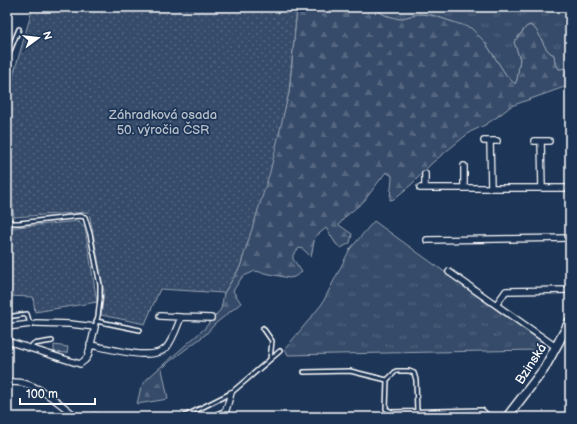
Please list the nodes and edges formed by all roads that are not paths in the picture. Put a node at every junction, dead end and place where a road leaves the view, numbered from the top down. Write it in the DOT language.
graph roads {
  1 [pos="19,29"];
  2 [pos="7,58"];
  3 [pos="549,140"];
  4 [pos="497,141"];
  5 [pos="534,141"];
  6 [pos="541,141"];
  7 [pos="464,166"];
  8 [pos="425,174"];
  9 [pos="464,188"];
  10 [pos="491,188"];
  11 [pos="542,188"];
  12 [pos="570,188"];
  13 [pos="7,220"];
  14 [pos="570,238"];
  15 [pos="427,240"];
  16 [pos="449,272"];
  17 [pos="570,290"];
  18 [pos="496,305"];
  19 [pos="160,316"];
  20 [pos="7,317"];
  21 [pos="181,317"];
  22 [pos="212,318"];
  23 [pos="570,321"];
  24 [pos="33,324"];
  25 [pos="96,324"];
  26 [pos="7,328"];
  27 [pos="263,328"];
  28 [pos="140,330"];
  29 [pos="7,341"];
  30 [pos="52,341"];
  31 [pos="90,345"];
  32 [pos="30,348"];
  33 [pos="556,348"];
  34 [pos="280,350"];
  35 [pos="270,360"];
  36 [pos="304,372"];
  37 [pos="387,380"];
  38 [pos="7,382"];
  39 [pos="231,394"];
  40 [pos="226,410"];
  41 [pos="392,412"];
  42 [pos="417,412"];
  43 [pos="77,417"];
  44 [pos="183,417"];
  45 [pos="210,417"];
  46 [pos="224,417"];
  47 [pos="392,417"];
  48 [pos="490,417"];
  49 [pos="507,417"];
  1 -- 2 [label="lane"];
  3 -- 6 [label="street"];
  4 -- 10 [label="street"];
  5 -- 6 [label="street"];
  6 -- 11 [label="street"];
  7 -- 9 [label="street"];
  8 -- 9 [label="street"];
  9 -- 10 [label="street"];
  10 -- 11 [label="street"];
  11 -- 12 [label="street"];
  13 -- 25 [label="lane"];
  14 -- 15 [label="street"];
  16 -- 18 [label="street"];
  17 -- 18 [label="street"];
  18 -- 33 [label="street"];
  19 -- 21 [label="street"];
  20 -- 24 [label="lane"];
  21 -- 22 [label="street"];
  21 -- 31 [label="street"];
  23 -- 33 [label="street, Bzinská"];
  24 -- 25 [label="street"];
  24 -- 26 [label="street"];
  25 -- 28 [label="lane"];
  25 -- 31 [label="street"];
  27 -- 35 [label="lane"];
  29 -- 32 [label="street"];
  30 -- 32 [label="lane"];
  31 -- 32 [label="street"];
  33 -- 49 [label="street, Bzinská"];
  34 -- 35 [label="lane"];
  35 -- 39 [label="lane"];
  36 -- 37 [label="lane"];
  37 -- 41 [label="lane"];
  37 -- 42 [label="lane"];
  38 -- 43 [label="street"];
  39 -- 40 [label="street"];
  39 -- 44 [label="lane"];
  40 -- 45 [label="lane"];
  40 -- 46 [label="street"];
  41 -- 42 [label="lane"];
  41 -- 47 [label="lane"];
  42 -- 48 [label="lane"];
}
